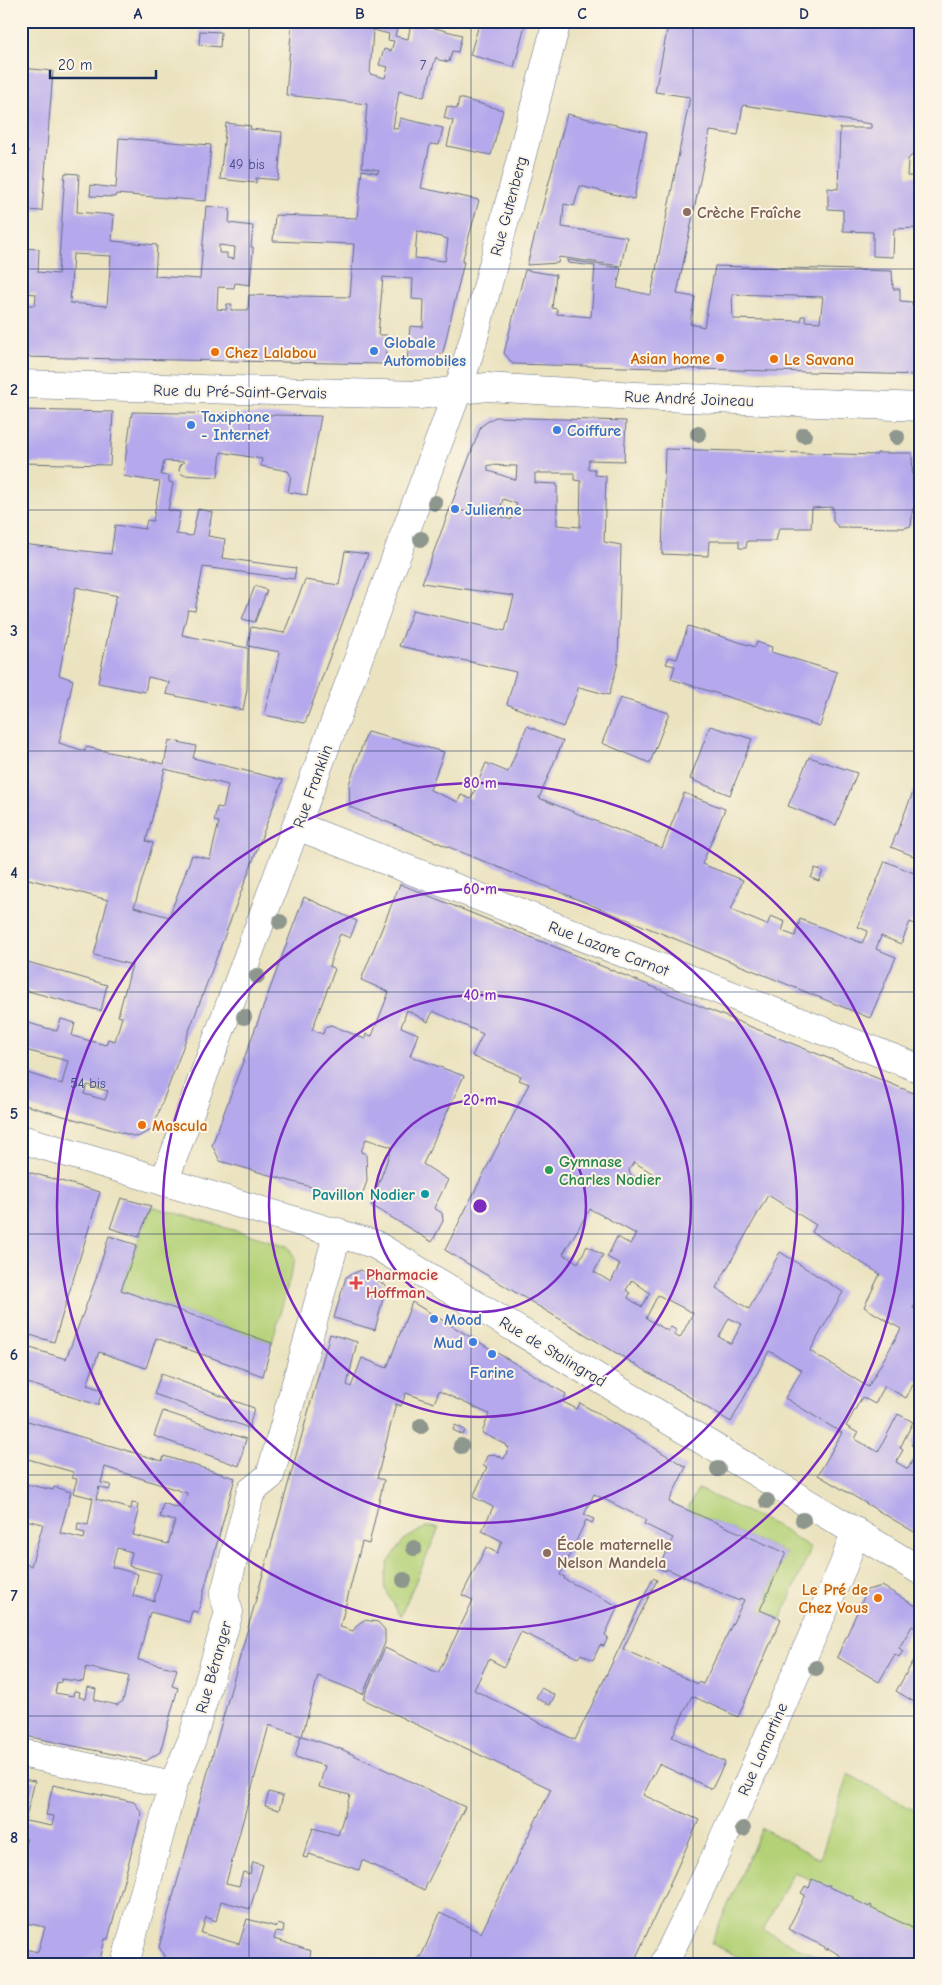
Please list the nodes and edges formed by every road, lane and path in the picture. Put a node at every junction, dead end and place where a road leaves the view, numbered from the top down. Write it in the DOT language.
graph roads {
  1 [pos="558,21"];
  2 [pos="21,384"];
  3 [pos="458,390"];
  4 [pos="921,407"];
  5 [pos="297,826"];
  6 [pos="921,1069"];
  7 [pos="21,1139"];
  8 [pos="164,1182"];
  9 [pos="338,1232"];
  10 [pos="855,1531"];
  11 [pos="921,1571"];
  12 [pos="21,1753"];
  13 [pos="173,1785"];
  14 [pos="125,1964"];
  15 [pos="664,1964"];
  1 -- 3 [label="street, Rue Gutenberg"];
  2 -- 3 [label="street, Rue du Pré-Saint-Gervais"];
  3 -- 4 [label="street, Rue André Joineau"];
  3 -- 5 [label="street, Rue Franklin"];
  5 -- 6 [label="street, Rue Lazare Carnot"];
  5 -- 8 [label="street, Rue Franklin"];
  7 -- 8 [label="street, Rue de Stalingrad"];
  8 -- 9 [label="street, Rue de Stalingrad"];
  9 -- 10 [label="street, Rue de Stalingrad"];
  9 -- 13 [label="street, Rue Béranger"];
  10 -- 11 [label="street, Rue de Stalingrad"];
  10 -- 15 [label="street, Rue Lamartine"];
  12 -- 13 [label="street"];
  13 -- 14 [label="street, Rue Béranger"];
}
